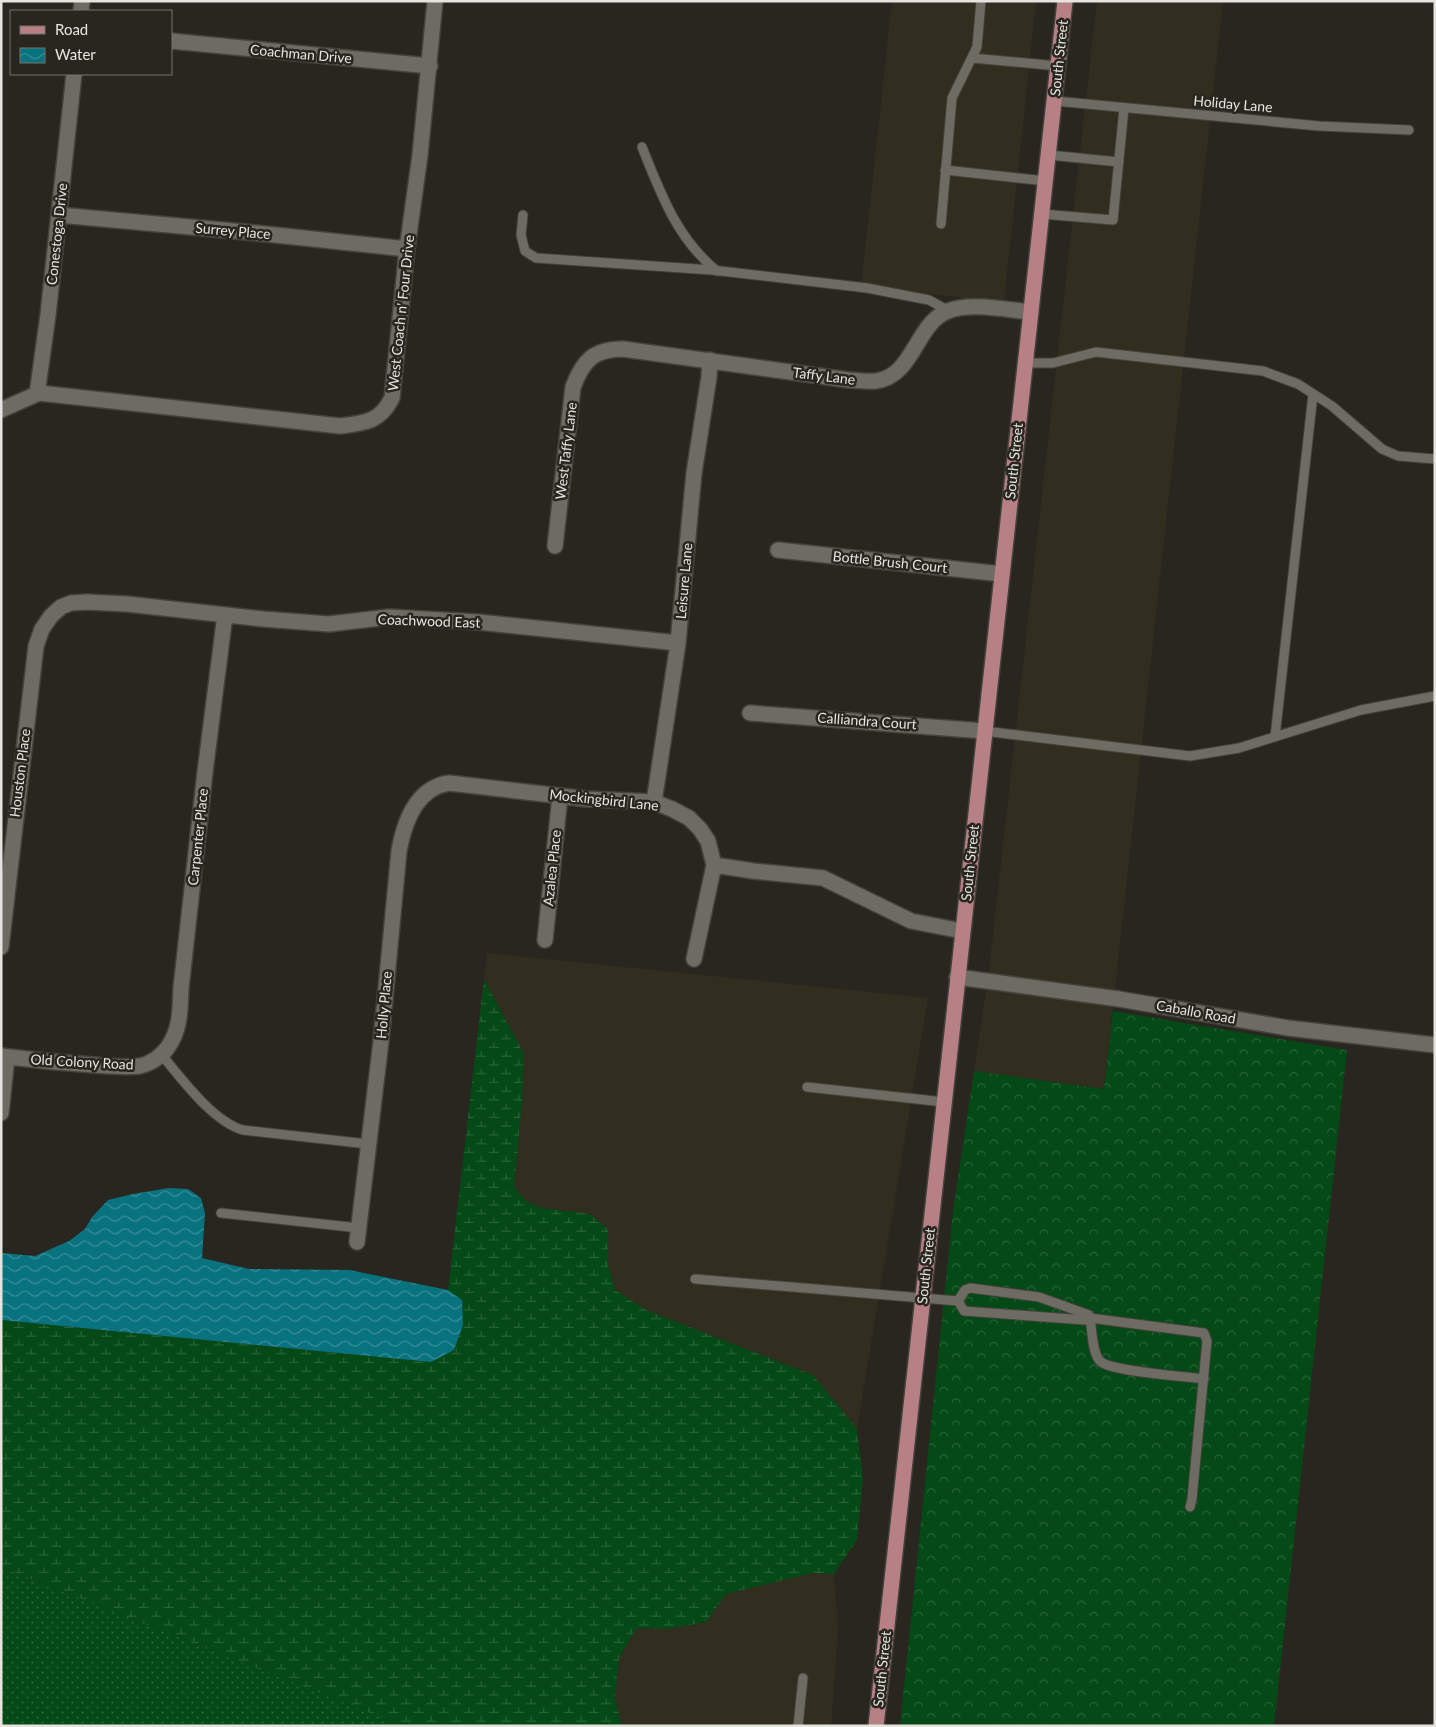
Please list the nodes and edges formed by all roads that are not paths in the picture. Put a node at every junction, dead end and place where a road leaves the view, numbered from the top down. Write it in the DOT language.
graph roads {
  1 [pos="435,1"];
  2 [pos="981,1"];
  3 [pos="1066,1"];
  4 [pos="172,41"];
  5 [pos="972,58"];
  6 [pos="430,66"];
  7 [pos="1058,66"];
  8 [pos="74,75"];
  9 [pos="1054,101"];
  10 [pos="1124,108"];
  11 [pos="1409,130"];
  12 [pos="642,147"];
  13 [pos="1049,155"];
  14 [pos="1118,162"];
  15 [pos="945,170"];
  16 [pos="1046,181"];
  17 [pos="1042,214"];
  18 [pos="59,215"];
  19 [pos="523,215"];
  20 [pos="940,224"];
  21 [pos="407,249"];
  22 [pos="717,271"];
  23 [pos="948,311"];
  24 [pos="1031,312"];
  25 [pos="588,359"];
  26 [pos="710,360"];
  27 [pos="1026,363"];
  28 [pos="37,394"];
  29 [pos="1313,394"];
  30 [pos="1,410"];
  31 [pos="1435,459"];
  32 [pos="555,546"];
  33 [pos="778,550"];
  34 [pos="1002,574"];
  35 [pos="61,607"];
  36 [pos="225,615"];
  37 [pos="678,643"];
  38 [pos="1435,696"];
  39 [pos="750,713"];
  40 [pos="984,732"];
  41 [pos="1275,737"];
  42 [pos="442,784"];
  43 [pos="560,796"];
  44 [pos="654,802"];
  45 [pos="714,865"];
  46 [pos="5,869"];
  47 [pos="962,931"];
  48 [pos="545,940"];
  49 [pos="1,947"];
  50 [pos="694,959"];
  51 [pos="957,977"];
  52 [pos="1435,1045"];
  53 [pos="161,1054"];
  54 [pos="4,1056"];
  55 [pos="807,1087"];
  56 [pos="944,1102"];
  57 [pos="1,1113"];
  58 [pos="368,1144"];
  59 [pos="221,1213"];
  60 [pos="358,1235"];
  61 [pos="695,1279"];
  62 [pos="922,1298"];
  63 [pos="958,1301"];
  64 [pos="1090,1318"];
  65 [pos="1204,1379"];
  66 [pos="1190,1507"];
  67 [pos="803,1678"];
  68 [pos="798,1726"];
  69 [pos="876,1726"];
  1 -- 6 [label="street, West Coach n' Four Drive"];
  2 -- 5 [label="lane"];
  3 -- 7 [label="main road, South Street"];
  4 -- 6 [label="street, Coachman Drive"];
  5 -- 7 [label="lane"];
  5 -- 15 [label="lane"];
  6 -- 21 [label="street, West Coach n' Four Drive"];
  7 -- 9 [label="main road, South Street"];
  8 -- 18 [label="street, Conestoga Drive"];
  9 -- 10 [label="lane, Holiday Lane"];
  9 -- 13 [label="main road, South Street"];
  10 -- 11 [label="lane, Holiday Lane"];
  10 -- 14 [label="lane"];
  12 -- 22 [label="lane"];
  13 -- 14 [label="lane"];
  13 -- 16 [label="main road, South Street"];
  14 -- 17 [label="lane"];
  15 -- 16 [label="lane"];
  15 -- 20 [label="lane"];
  16 -- 17 [label="main road, South Street"];
  17 -- 24 [label="main road, South Street"];
  18 -- 21 [label="street, Surrey Place"];
  18 -- 28 [label="street, Conestoga Drive"];
  19 -- 22 [label="lane"];
  21 -- 28 [label="street, West Coach n' Four Drive"];
  22 -- 23 [label="lane"];
  23 -- 24 [label="street"];
  23 -- 26 [label="street, Taffy Lane"];
  24 -- 27 [label="main road, South Street"];
  25 -- 26 [label="street, Taffy Lane"];
  25 -- 32 [label="street, West Taffy Lane"];
  26 -- 37 [label="street, Leisure Lane"];
  27 -- 29 [label="lane"];
  27 -- 34 [label="main road, South Street"];
  28 -- 30 [label="street, West Coach n' Four Drive"];
  29 -- 31 [label="lane"];
  29 -- 41 [label="lane"];
  33 -- 34 [label="street, Bottle Brush Court"];
  34 -- 40 [label="main road, South Street"];
  35 -- 36 [label="street, Coachwood East"];
  35 -- 46 [label="street, Houston Place"];
  36 -- 37 [label="street, Coachwood East"];
  36 -- 53 [label="street, Carpenter Place"];
  37 -- 44 [label="street, Leisure Lane"];
  38 -- 41 [label="lane"];
  39 -- 40 [label="street, Calliandra Court"];
  40 -- 41 [label="lane"];
  40 -- 47 [label="main road, South Street"];
  42 -- 43 [label="street, Mockingbird Lane"];
  42 -- 58 [label="street, Holly Place"];
  43 -- 44 [label="street, Mockingbird Lane"];
  43 -- 48 [label="street, Azalea Place"];
  44 -- 45 [label="street, Mockingbird Lane"];
  45 -- 47 [label="street"];
  45 -- 50 [label="street"];
  46 -- 49 [label="street, Houston Place"];
  47 -- 51 [label="main road, South Street"];
  51 -- 52 [label="street, Caballo Road"];
  51 -- 56 [label="main road, South Street"];
  53 -- 54 [label="street, Old Colony Road"];
  53 -- 58 [label="lane"];
  54 -- 57 [label="street"];
  55 -- 56 [label="lane"];
  56 -- 62 [label="main road, South Street"];
  58 -- 60 [label="street, Holly Place"];
  59 -- 60 [label="lane"];
  61 -- 62 [label="lane"];
  62 -- 63 [label="lane"];
  62 -- 69 [label="main road, South Street"];
  63 -- 64 [label="lane"];
  63 -- 64 [label="lane"];
  64 -- 65 [label="lane"];
  64 -- 65 [label="lane"];
  65 -- 66 [label="lane"];
  67 -- 68 [label="lane"];
}
